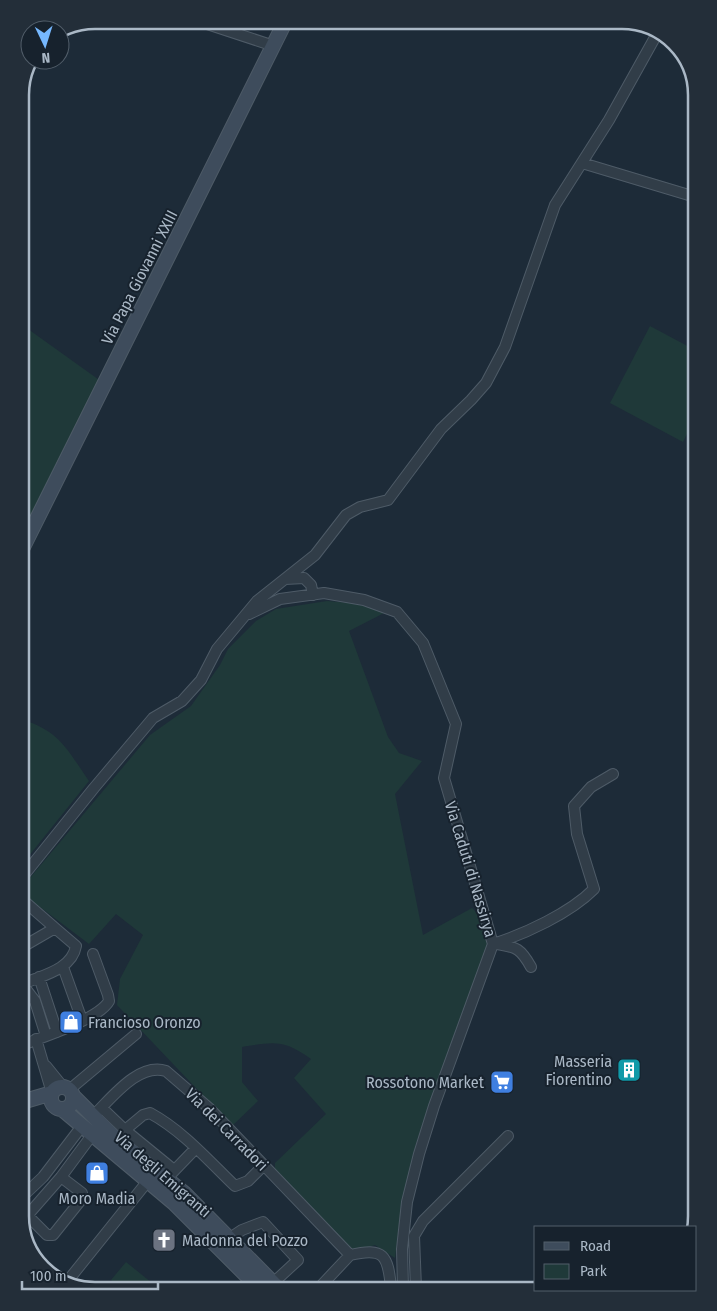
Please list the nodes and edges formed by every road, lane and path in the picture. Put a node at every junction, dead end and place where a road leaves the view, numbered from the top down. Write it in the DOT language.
graph roads {
  1 [pos="222,29"];
  2 [pos="282,29"];
  3 [pos="655,38"];
  4 [pos="274,46"];
  5 [pos="582,163"];
  6 [pos="688,195"];
  7 [pos="29,535"];
  8 [pos="286,579"];
  9 [pos="272,589"];
  10 [pos="313,595"];
  11 [pos="280,600"];
  12 [pos="246,616"];
  13 [pos="613,774"];
  14 [pos="29,869"];
  15 [pos="29,905"];
  16 [pos="54,928"];
  17 [pos="29,943"];
  18 [pos="494,944"];
  19 [pos="93,954"];
  20 [pos="63,967"];
  21 [pos="531,967"];
  22 [pos="39,977"];
  23 [pos="29,986"];
  24 [pos="29,994"];
  25 [pos="82,1020"];
  26 [pos="57,1032"];
  27 [pos="136,1034"];
  28 [pos="41,1038"];
  29 [pos="29,1042"];
  30 [pos="62,1096"];
  31 [pos="29,1100"];
  32 [pos="29,1108"];
  33 [pos="92,1122"];
  34 [pos="125,1130"];
  35 [pos="508,1136"];
  36 [pos="196,1148"];
  37 [pos="264,1165"];
  38 [pos="170,1174"];
  39 [pos="61,1177"];
  40 [pos="147,1182"];
  41 [pos="29,1190"];
  42 [pos="29,1210"];
  43 [pos="29,1212"];
  44 [pos="230,1238"];
  45 [pos="350,1255"];
  46 [pos="70,1277"];
  47 [pos="253,1282"];
  48 [pos="272,1282"];
  49 [pos="279,1282"];
  50 [pos="324,1282"];
  51 [pos="390,1282"];
  52 [pos="403,1282"];
  53 [pos="416,1282"];
  1 -- 4 [label="street"];
  2 -- 4 [label="main road, Via Papa Giovanni XXIII"];
  3 -- 5 [label="street"];
  4 -- 7 [label="main road, Via Papa Giovanni XXIII"];
  5 -- 6 [label="street"];
  5 -- 8 [label="street"];
  8 -- 9 [label="street"];
  8 -- 10 [label="street"];
  9 -- 11 [label="street"];
  9 -- 12 [label="street"];
  10 -- 11 [label="street, Via Caduti di Nassirya"];
  10 -- 18 [label="street, Via Caduti di Nassirya"];
  11 -- 12 [label="street, Via Caduti di Nassirya"];
  12 -- 14 [label="street"];
  13 -- 18 [label="street"];
  15 -- 16 [label="street"];
  16 -- 17 [label="street"];
  16 -- 20 [label="street"];
  18 -- 21 [label="street"];
  18 -- 52 [label="street, Via Caduti di Nassirya"];
  19 -- 25 [label="street"];
  20 -- 22 [label="street"];
  20 -- 25 [label="street"];
  22 -- 23 [label="street"];
  22 -- 26 [label="street"];
  24 -- 28 [label="street"];
  25 -- 26 [label="street"];
  26 -- 28 [label="street"];
  27 -- 30 [label="street"];
  28 -- 29 [label="street"];
  28 -- 30 [label="street"];
  30 -- 31 [label="main road"];
  30 -- 32 [label="main road"];
  30 -- 33 [label="main road, Via degli Emigranti"];
  33 -- 34 [label="street"];
  33 -- 37 [label="street, Via dei Carradori"];
  33 -- 38 [label="main road, Via degli Emigranti"];
  33 -- 39 [label="street"];
  33 -- 40 [label="main road, Via degli Emigranti"];
  33 -- 41 [label="street"];
  34 -- 36 [label="street"];
  34 -- 38 [label="street"];
  35 -- 53 [label="street"];
  36 -- 37 [label="street"];
  36 -- 38 [label="street"];
  37 -- 45 [label="street, Via dei Carradori"];
  38 -- 44 [label="main road, Via degli Emigranti"];
  39 -- 42 [label="street"];
  39 -- 43 [label="street"];
  40 -- 46 [label="street"];
  40 -- 47 [label="main road, Via degli Emigranti"];
  44 -- 48 [label="main road, Via degli Emigranti"];
  44 -- 49 [label="street, Via degli Emigranti"];
  45 -- 50 [label="street"];
  45 -- 51 [label="street"];
}
